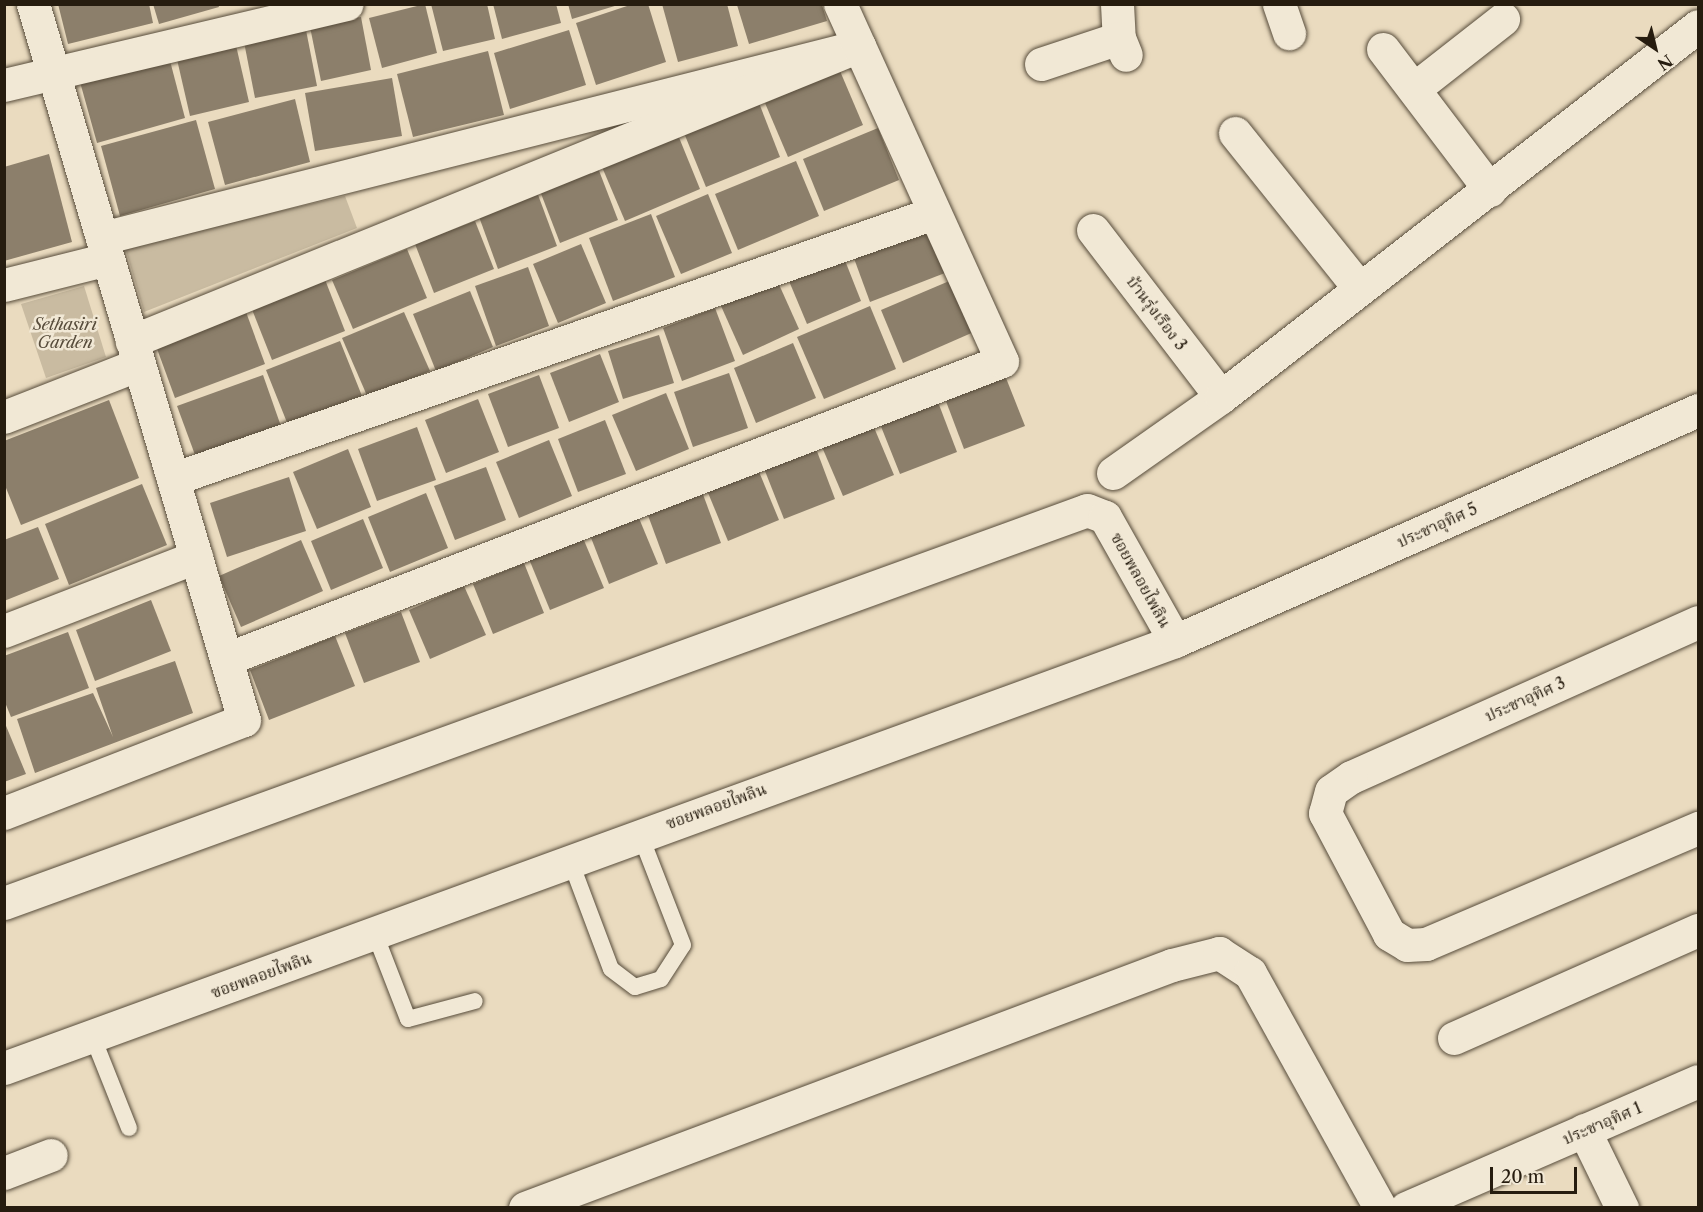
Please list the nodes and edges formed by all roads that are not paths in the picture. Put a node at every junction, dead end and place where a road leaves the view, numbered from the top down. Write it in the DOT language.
graph roads {
  1 [pos="33,4"];
  2 [pos="347,4"];
  3 [pos="840,4"];
  4 [pos="1117,4"];
  5 [pos="1503,19"];
  6 [pos="1690,20"];
  7 [pos="859,46"];
  8 [pos="1383,49"];
  9 [pos="1041,63"];
  10 [pos="53,73"];
  11 [pos="4,85"];
  12 [pos="1415,88"];
  13 [pos="1235,133"];
  14 [pos="1490,190"];
  15 [pos="934,213"];
  16 [pos="1093,230"];
  17 [pos="105,248"];
  18 [pos="4,285"];
  19 [pos="1359,288"];
  20 [pos="136,353"];
  21 [pos="1221,397"];
  22 [pos="1698,410"];
  23 [pos="4,417"];
  24 [pos="1113,473"];
  25 [pos="173,479"];
  26 [pos="196,557"];
  27 [pos="1698,622"];
  28 [pos="4,631"];
  29 [pos="1175,641"];
  30 [pos="226,659"];
  31 [pos="4,813"];
  32 [pos="1698,828"];
  33 [pos="640,834"];
  34 [pos="570,860"];
  35 [pos="4,903"];
  36 [pos="1698,930"];
  37 [pos="375,934"];
  38 [pos="475,1001"];
  39 [pos="92,1035"];
  40 [pos="1454,1038"];
  41 [pos="4,1068"];
  42 [pos="1698,1081"];
  43 [pos="129,1128"];
  44 [pos="1584,1130"];
  45 [pos="51,1155"];
  46 [pos="4,1173"];
  47 [pos="525,1208"];
  48 [pos="1380,1208"];
  49 [pos="1406,1208"];
  50 [pos="1622,1208"];
  1 -- 10 [label="street"];
  2 -- 10 [label="street"];
  3 -- 7 [label="street"];
  4 -- 9 [label="street"];
  5 -- 12 [label="street"];
  6 -- 14 [label="street"];
  7 -- 15 [label="street"];
  7 -- 17 [label="street"];
  7 -- 20 [label="street"];
  8 -- 12 [label="street"];
  10 -- 11 [label="street"];
  10 -- 17 [label="street"];
  12 -- 14 [label="street"];
  13 -- 19 [label="street"];
  14 -- 19 [label="street"];
  15 -- 25 [label="street"];
  15 -- 30 [label="street"];
  16 -- 21 [label="street, บ้านรุ่งเรือง 3"];
  17 -- 18 [label="street"];
  17 -- 20 [label="street"];
  19 -- 21 [label="street"];
  20 -- 23 [label="street"];
  20 -- 25 [label="street"];
  21 -- 24 [label="street"];
  22 -- 29 [label="street, ประชาอุทิศ 5"];
  25 -- 26 [label="street"];
  26 -- 28 [label="street"];
  26 -- 30 [label="street"];
  27 -- 32 [label="street, ประชาอุทิศ 3"];
  29 -- 33 [label="street, ซอยพลอยไพลิน"];
  29 -- 35 [label="street, ซอยพลอยไพลิน"];
  30 -- 31 [label="street"];
  33 -- 34 [label="street, ซอยพลอยไพลิน"];
  33 -- 34 [label="lane"];
  34 -- 37 [label="street, ซอยพลอยไพลิน"];
  36 -- 40 [label="street"];
  37 -- 38 [label="lane"];
  37 -- 39 [label="street, ซอยพลอยไพลิน"];
  39 -- 41 [label="street, ซอยพลอยไพลิน"];
  39 -- 43 [label="lane"];
  42 -- 44 [label="street, ประชาอุทิศ 1"];
  44 -- 49 [label="street, ประชาอุทิศ 1"];
  44 -- 50 [label="street"];
  45 -- 46 [label="street"];
  47 -- 48 [label="street"];
}
